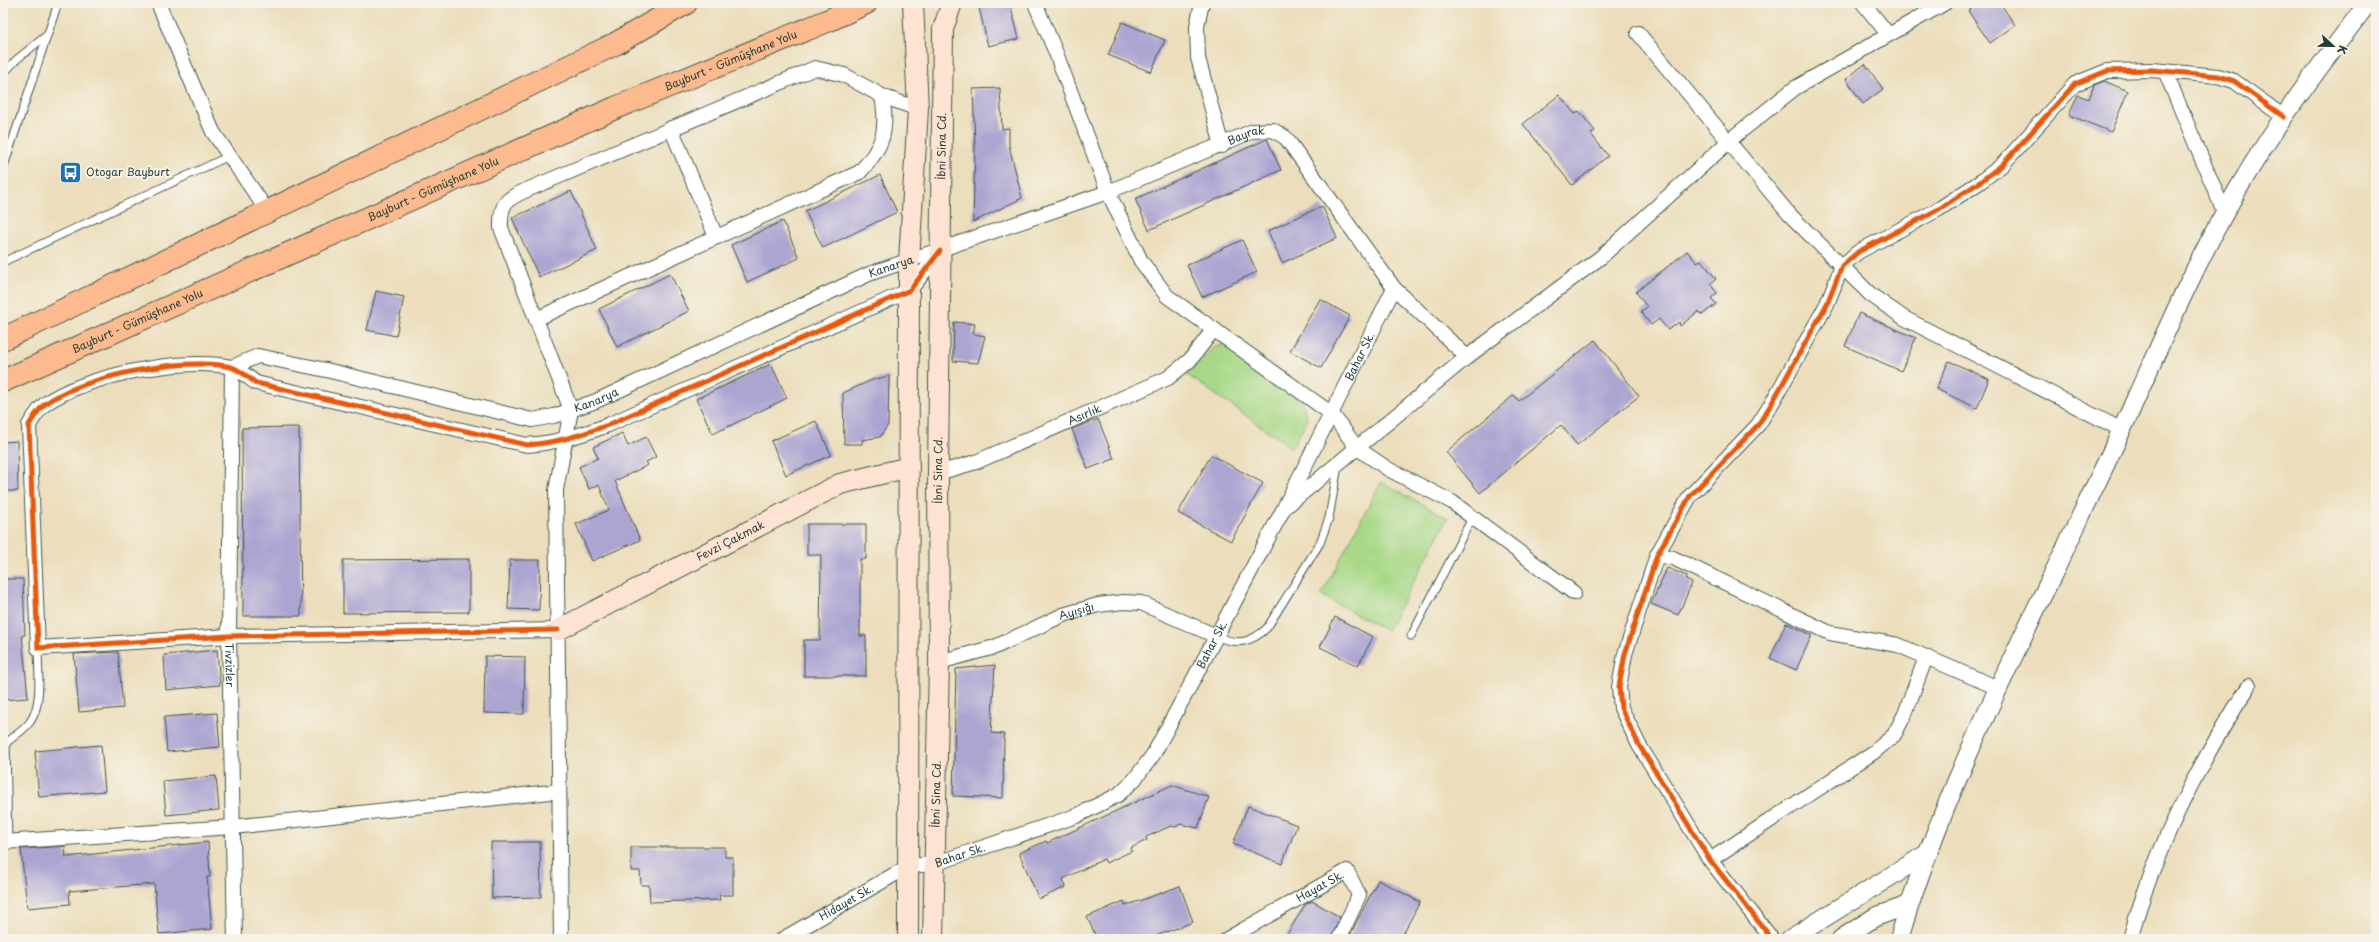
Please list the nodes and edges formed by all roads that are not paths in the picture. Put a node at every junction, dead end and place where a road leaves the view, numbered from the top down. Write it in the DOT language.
graph roads {
  1 [pos="58,3"];
  2 [pos="158,3"];
  3 [pos="686,3"];
  4 [pos="866,3"];
  5 [pos="913,3"];
  6 [pos="952,3"];
  7 [pos="1035,3"];
  8 [pos="1202,3"];
  9 [pos="1863,3"];
  10 [pos="1945,3"];
  11 [pos="2368,3"];
  12 [pos="1638,34"];
  13 [pos="1888,34"];
  14 [pos="47,35"];
  15 [pos="2165,71"];
  16 [pos="3,74"];
  17 [pos="882,96"];
  18 [pos="918,109"];
  19 [pos="2284,117"];
  20 [pos="671,128"];
  21 [pos="1728,142"];
  22 [pos="1222,146"];
  23 [pos="229,156"];
  24 [pos="3,169"];
  25 [pos="1108,192"];
  26 [pos="268,212"];
  27 [pos="2225,214"];
  28 [pos="716,237"];
  29 [pos="940,251"];
  30 [pos="910,261"];
  31 [pos="3,262"];
  32 [pos="1842,266"];
  33 [pos="1394,288"];
  34 [pos="910,290"];
  35 [pos="536,319"];
  36 [pos="1214,329"];
  37 [pos="3,339"];
  38 [pos="1467,357"];
  39 [pos="232,367"];
  40 [pos="3,381"];
  41 [pos="571,410"];
  42 [pos="1332,414"];
  43 [pos="2122,430"];
  44 [pos="567,440"];
  45 [pos="1357,448"];
  46 [pos="1338,463"];
  47 [pos="909,467"];
  48 [pos="938,473"];
  49 [pos="1284,508"];
  50 [pos="1472,518"];
  51 [pos="1656,555"];
  52 [pos="1574,594"];
  53 [pos="558,630"];
  54 [pos="228,636"];
  55 [pos="1216,636"];
  56 [pos="1411,636"];
  57 [pos="38,648"];
  58 [pos="1926,657"];
  59 [pos="939,662"];
  60 [pos="2249,686"];
  61 [pos="1998,688"];
  62 [pos="559,791"];
  63 [pos="233,827"];
  64 [pos="6,842"];
  65 [pos="1928,853"];
  66 [pos="1710,860"];
  67 [pos="934,864"];
  68 [pos="909,866"];
  69 [pos="1909,905"];
  70 [pos="235,939"];
  71 [pos="561,939"];
  72 [pos="783,939"];
  73 [pos="908,939"];
  74 [pos="933,939"];
  75 [pos="1227,939"];
  76 [pos="1339,939"];
  77 [pos="1772,939"];
  78 [pos="1790,939"];
  79 [pos="1841,939"];
  80 [pos="1899,939"];
  81 [pos="2130,939"];
  1 -- 14 [label="lane"];
  2 -- 23 [label="street"];
  3 -- 26 [label="highway"];
  4 -- 40 [label="highway, Bayburt - Gümüşhane Yolu"];
  5 -- 18 [label="main road"];
  6 -- 29 [label="main road, İbni Sina Cd."];
  7 -- 25 [label="street"];
  8 -- 22 [label="street"];
  9 -- 13 [label="street"];
  10 -- 13 [label="street"];
  11 -- 19 [label="street"];
  12 -- 21 [label="street"];
  13 -- 21 [label="street"];
  14 -- 16 [label="lane"];
  14 -- 24 [label="lane"];
  15 -- 19 [label="street"];
  15 -- 27 [label="street"];
  15 -- 32 [label="street"];
  17 -- 18 [label="street"];
  17 -- 20 [label="street"];
  17 -- 28 [label="street"];
  18 -- 30 [label="main road"];
  19 -- 27 [label="street"];
  20 -- 28 [label="street"];
  20 -- 35 [label="street"];
  21 -- 32 [label="street"];
  21 -- 38 [label="street"];
  22 -- 25 [label="street, Bayrak"];
  22 -- 33 [label="street, Bayrak"];
  23 -- 26 [label="street"];
  23 -- 31 [label="lane"];
  25 -- 29 [label="street, Bayrak"];
  25 -- 36 [label="street"];
  26 -- 37 [label="highway"];
  27 -- 43 [label="street"];
  28 -- 35 [label="street"];
  29 -- 30 [label="street, Kanarya"];
  29 -- 34 [label="street"];
  29 -- 48 [label="main road, İbni Sina Cd."];
  30 -- 34 [label="main road"];
  30 -- 41 [label="street, Kanarya"];
  32 -- 43 [label="street"];
  32 -- 51 [label="street"];
  33 -- 38 [label="street, Bayrak"];
  33 -- 42 [label="street, Bahar Sk."];
  34 -- 44 [label="street"];
  34 -- 47 [label="main road"];
  35 -- 41 [label="street"];
  36 -- 42 [label="street"];
  36 -- 48 [label="street, Asırlık"];
  38 -- 45 [label="street"];
  39 -- 41 [label="street, Kanarya"];
  39 -- 44 [label="street"];
  39 -- 54 [label="street, Tivzizler"];
  39 -- 57 [label="street"];
  41 -- 44 [label="street"];
  42 -- 45 [label="street"];
  42 -- 49 [label="street, Bahar Sk."];
  43 -- 61 [label="street"];
  44 -- 53 [label="street"];
  45 -- 46 [label="street"];
  45 -- 50 [label="street"];
  46 -- 49 [label="street"];
  46 -- 55 [label="lane"];
  47 -- 53 [label="main road, Fevzi Çakmak"];
  47 -- 68 [label="main road"];
  48 -- 59 [label="main road, İbni Sina Cd."];
  49 -- 55 [label="street, Bahar Sk."];
  50 -- 52 [label="street"];
  50 -- 56 [label="lane"];
  51 -- 58 [label="street"];
  51 -- 66 [label="street"];
  53 -- 54 [label="street"];
  53 -- 62 [label="street"];
  54 -- 57 [label="street"];
  54 -- 63 [label="street, Tivzizler"];
  55 -- 59 [label="street, Ayışığı"];
  55 -- 67 [label="street, Bahar Sk."];
  57 -- 64 [label="lane"];
  58 -- 61 [label="street"];
  58 -- 66 [label="street"];
  59 -- 67 [label="main road, İbni Sina Cd."];
  60 -- 81 [label="street"];
  61 -- 65 [label="street"];
  62 -- 63 [label="street"];
  62 -- 71 [label="street"];
  63 -- 64 [label="street"];
  63 -- 70 [label="street, Tivzizler"];
  65 -- 69 [label="street"];
  65 -- 78 [label="street"];
  66 -- 77 [label="street"];
  67 -- 68 [label="street, Bahar Sk."];
  67 -- 74 [label="main road, İbni Sina Cd."];
  68 -- 72 [label="street, Hidayet Sk."];
  68 -- 73 [label="main road"];
  69 -- 79 [label="street"];
  69 -- 80 [label="street"];
  75 -- 76 [label="street, Hayat Sk."];
}
